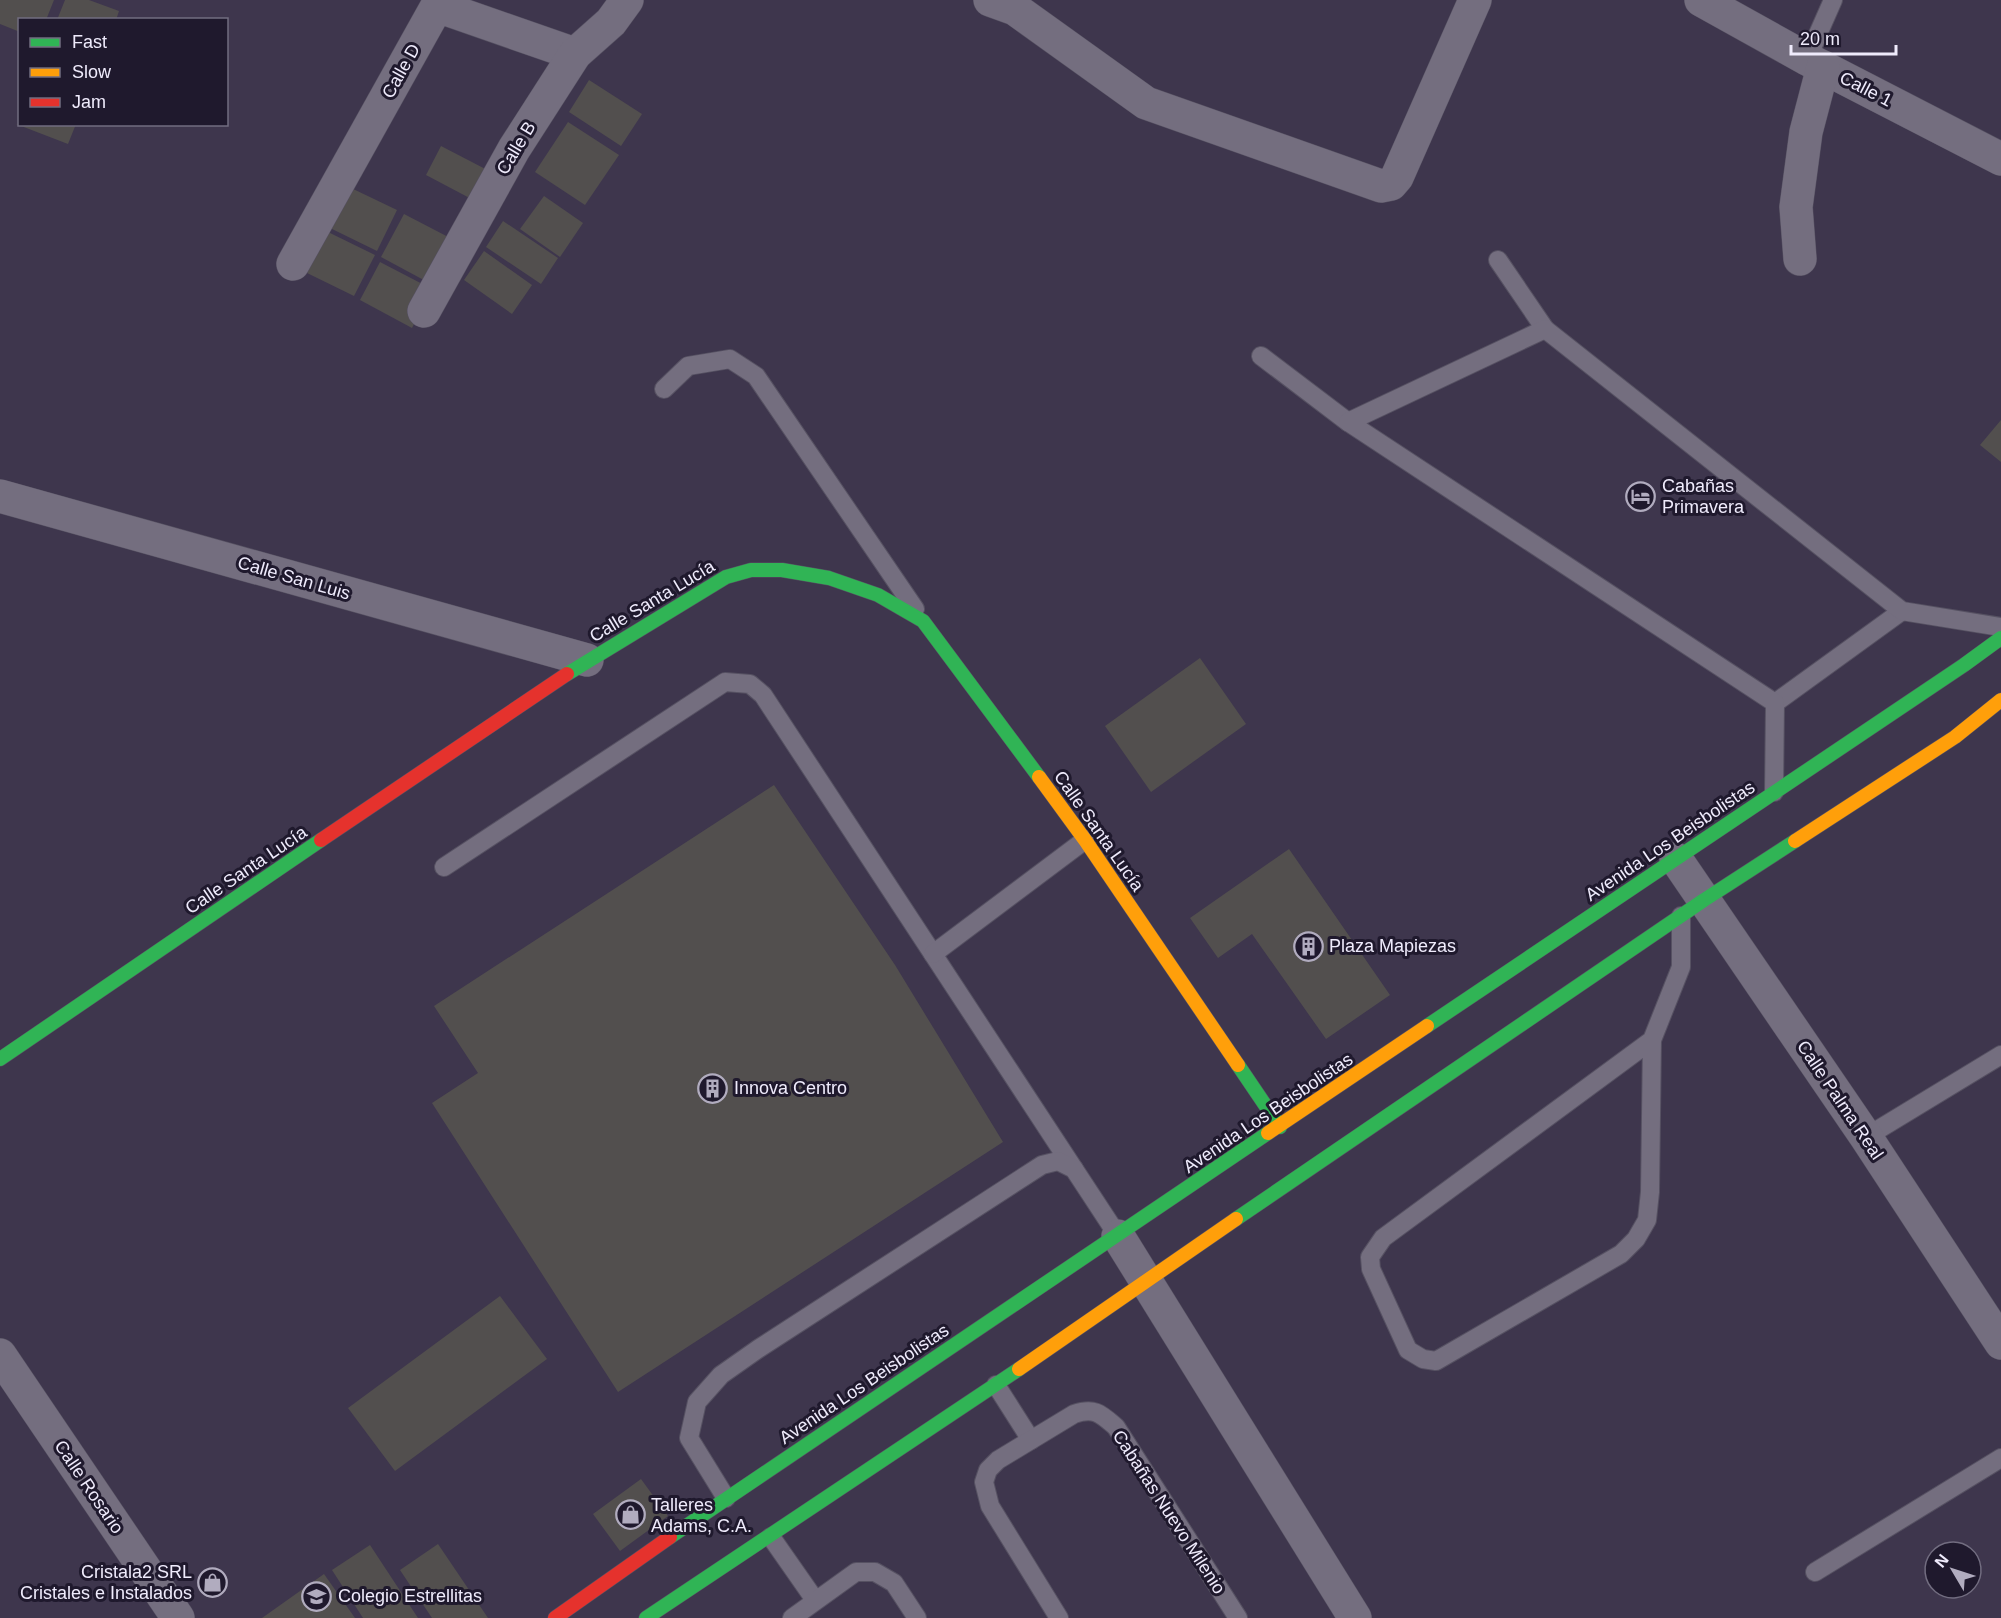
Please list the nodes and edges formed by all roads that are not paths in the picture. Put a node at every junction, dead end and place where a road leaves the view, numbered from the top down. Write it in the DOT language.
graph roads {
  1 [pos="627,0"];
  2 [pos="1475,0"];
  3 [pos="1701,0"];
  4 [pos="1833,0"];
  5 [pos="1008,3"];
  6 [pos="575,54"];
  7 [pos="1815,63"];
  8 [pos="2001,159"];
  9 [pos="1800,259"];
  10 [pos="1498,260"];
  11 [pos="293,264"];
  12 [pos="424,311"];
  13 [pos="1545,329"];
  14 [pos="1261,356"];
  15 [pos="664,389"];
  16 [pos="1348,422"];
  17 [pos="0,496"];
  18 [pos="1902,611"];
  19 [pos="923,621"];
  20 [pos="2001,627"];
  21 [pos="2001,638"];
  22 [pos="587,660"];
  23 [pos="2001,700"];
  24 [pos="1775,703"];
  25 [pos="1774,792"];
  26 [pos="1085,840"];
  27 [pos="1676,859"];
  28 [pos="444,867"];
  29 [pos="1692,908"];
  30 [pos="933,954"];
  31 [pos="1652,1040"];
  32 [pos="2001,1055"];
  33 [pos="0,1059"];
  34 [pos="1280,1127"];
  35 [pos="1866,1137"];
  36 [pos="1074,1169"];
  37 [pos="1118,1236"];
  38 [pos="1147,1280"];
  39 [pos="2001,1343"];
  40 [pos="0,1355"];
  41 [pos="996,1385"];
  42 [pos="1031,1440"];
  43 [pos="2001,1458"];
  44 [pos="726,1498"];
  45 [pos="771,1537"];
  46 [pos="1815,1572"];
  47 [pos="815,1600"];
  48 [pos="178,1618"];
  49 [pos="555,1618"];
  50 [pos="646,1618"];
  51 [pos="792,1618"];
  52 [pos="917,1618"];
  53 [pos="1059,1618"];
  54 [pos="1238,1618"];
  55 [pos="1355,1618"];
  1 -- 6 [label="street, Calle B"];
  2 -- 5 [label="street"];
  3 -- 7 [label="street, Calle 1"];
  4 -- 7 [label="lane"];
  6 -- 11 [label="street, Calle D"];
  6 -- 12 [label="street, Calle B"];
  7 -- 8 [label="street, Calle 1"];
  7 -- 9 [label="street"];
  10 -- 13 [label="lane"];
  13 -- 16 [label="lane"];
  13 -- 18 [label="lane"];
  14 -- 16 [label="lane"];
  15 -- 19 [label="lane"];
  16 -- 24 [label="lane"];
  17 -- 22 [label="street, Calle San Luis"];
  18 -- 20 [label="lane"];
  18 -- 24 [label="lane"];
  19 -- 22 [label="main road, Calle Santa Lucía"];
  19 -- 26 [label="main road, Calle Santa Lucía"];
  21 -- 25 [label="main road, Avenida Los Beisbolistas"];
  22 -- 33 [label="main road, Calle Santa Lucía"];
  23 -- 29 [label="main road"];
  24 -- 25 [label="lane"];
  25 -- 27 [label="main road, Avenida Los Beisbolistas"];
  26 -- 30 [label="lane"];
  26 -- 34 [label="main road, Calle Santa Lucía"];
  27 -- 29 [label="street, Calle Palma Real"];
  27 -- 34 [label="main road, Avenida Los Beisbolistas"];
  28 -- 30 [label="lane"];
  29 -- 31 [label="lane"];
  29 -- 35 [label="street, Calle Palma Real"];
  29 -- 38 [label="main road"];
  30 -- 36 [label="lane"];
  31 -- 31 [label="lane"];
  32 -- 35 [label="lane"];
  34 -- 37 [label="main road, Avenida Los Beisbolistas"];
  35 -- 39 [label="street, Calle Palma Real"];
  36 -- 37 [label="lane"];
  36 -- 44 [label="lane"];
  37 -- 38 [label="street"];
  37 -- 44 [label="main road, Avenida Los Beisbolistas"];
  38 -- 41 [label="main road"];
  38 -- 55 [label="street"];
  40 -- 48 [label="street, Calle Rosario"];
  41 -- 42 [label="lane"];
  41 -- 45 [label="main road"];
  42 -- 53 [label="lane, Cabañas Nuevo Milenio"];
  42 -- 54 [label="lane, Cabañas Nuevo Milenio"];
  43 -- 46 [label="lane"];
  44 -- 49 [label="main road, Avenida Los Beisbolistas"];
  45 -- 47 [label="lane"];
  45 -- 50 [label="main road"];
  47 -- 51 [label="lane"];
  47 -- 52 [label="lane"];
}
